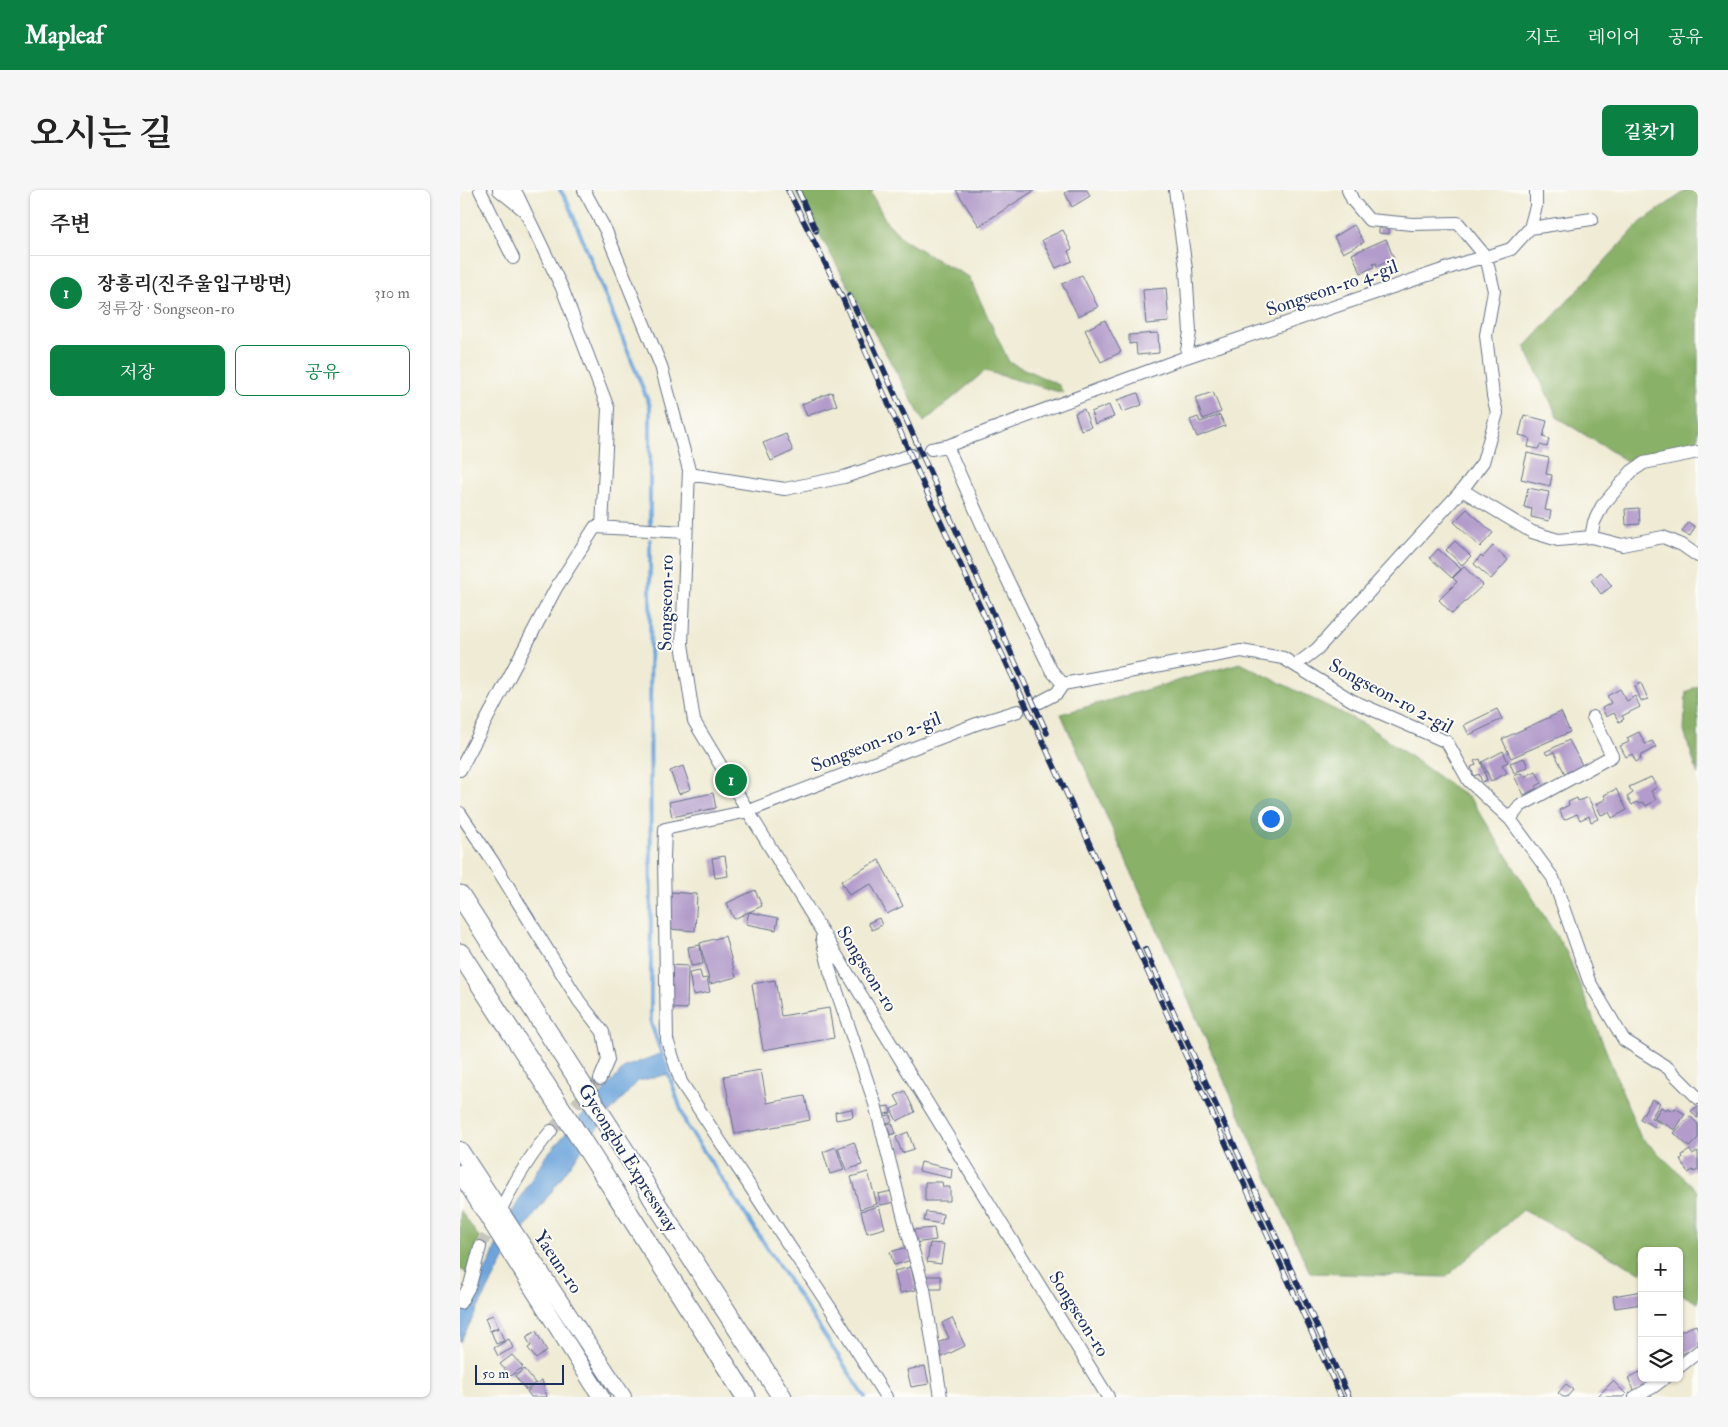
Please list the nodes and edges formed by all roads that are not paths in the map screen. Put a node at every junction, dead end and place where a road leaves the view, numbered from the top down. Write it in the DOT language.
graph roads {
  1 [pos="480,190"];
  2 [pos="499,190"];
  3 [pos="514,190"];
  4 [pos="584,190"];
  5 [pos="1175,190"];
  6 [pos="1348,190"];
  7 [pos="1536,190"];
  8 [pos="525,210"];
  9 [pos="1592,219"];
  10 [pos="1530,228"];
  11 [pos="1486,257"];
  12 [pos="513,258"];
  13 [pos="1186,357"];
  14 [pos="947,446"];
  15 [pos="930,449"];
  16 [pos="1698,452"];
  17 [pos="911,455"];
  18 [pos="689,474"];
  19 [pos="1462,490"];
  20 [pos="602,527"];
  21 [pos="686,532"];
  22 [pos="1591,538"];
  23 [pos="1698,556"];
  24 [pos="1296,665"];
  25 [pos="1063,684"];
  26 [pos="1040,702"];
  27 [pos="1018,711"];
  28 [pos="1593,717"];
  29 [pos="460,770"];
  30 [pos="748,811"];
  31 [pos="460,813"];
  32 [pos="1510,819"];
  33 [pos="460,895"];
  34 [pos="819,928"];
  35 [pos="460,953"];
  36 [pos="600,1079"];
  37 [pos="1698,1098"];
  38 [pos="551,1131"];
  39 [pos="460,1150"];
  40 [pos="460,1173"];
  41 [pos="502,1206"];
  42 [pos="480,1248"];
  43 [pos="460,1303"];
  44 [pos="1698,1352"];
  45 [pos="1683,1364"];
  46 [pos="1660,1382"];
  47 [pos="601,1397"];
  48 [pos="623,1397"];
  49 [pos="746,1397"];
  50 [pos="782,1397"];
  51 [pos="886,1397"];
  52 [pos="941,1397"];
  53 [pos="1108,1397"];
  54 [pos="1635,1397"];
  1 -- 12 [label="street"];
  2 -- 8 [label="street"];
  3 -- 8 [label="street"];
  4 -- 18 [label="street, Songseon-ro"];
  5 -- 13 [label="street"];
  6 -- 11 [label="street"];
  7 -- 10 [label="street"];
  8 -- 20 [label="street"];
  9 -- 10 [label="street"];
  10 -- 11 [label="street, Songseon-ro 4-gil"];
  11 -- 13 [label="street, Songseon-ro 4-gil"];
  11 -- 19 [label="street"];
  13 -- 14 [label="street, Songseon-ro 4-gil"];
  14 -- 15 [label="street, Songseon-ro 4-gil"];
  14 -- 25 [label="street"];
  16 -- 22 [label="street"];
  17 -- 18 [label="street"];
  18 -- 21 [label="street, Songseon-ro"];
  19 -- 22 [label="street"];
  19 -- 24 [label="street"];
  20 -- 21 [label="street, Songseon-ro"];
  20 -- 29 [label="street"];
  21 -- 30 [label="street, Songseon-ro"];
  22 -- 23 [label="street"];
  24 -- 25 [label="street, Songseon-ro 2-gil"];
  24 -- 32 [label="street, Songseon-ro 2-gil"];
  25 -- 26 [label="street, Songseon-ro 2-gil"];
  27 -- 30 [label="street, Songseon-ro 2-gil"];
  28 -- 32 [label="street"];
  30 -- 34 [label="street, Songseon-ro"];
  30 -- 51 [label="street, Songseon-ro 2-gil"];
  31 -- 36 [label="street"];
  32 -- 37 [label="street, Songseon-ro 2-gil"];
  33 -- 50 [label="highway, Gyeongbu Expressway, bridge"];
  34 -- 52 [label="street"];
  34 -- 53 [label="street, Songseon-ro"];
  35 -- 49 [label="highway, Gyeongbu Expressway, bridge"];
  38 -- 41 [label="street"];
  39 -- 48 [label="main road, Yaeun-ro"];
  40 -- 47 [label="main road, Yaeun-ro"];
  42 -- 43 [label="street"];
  44 -- 45 [label="street"];
  46 -- 54 [label="street"];
}
